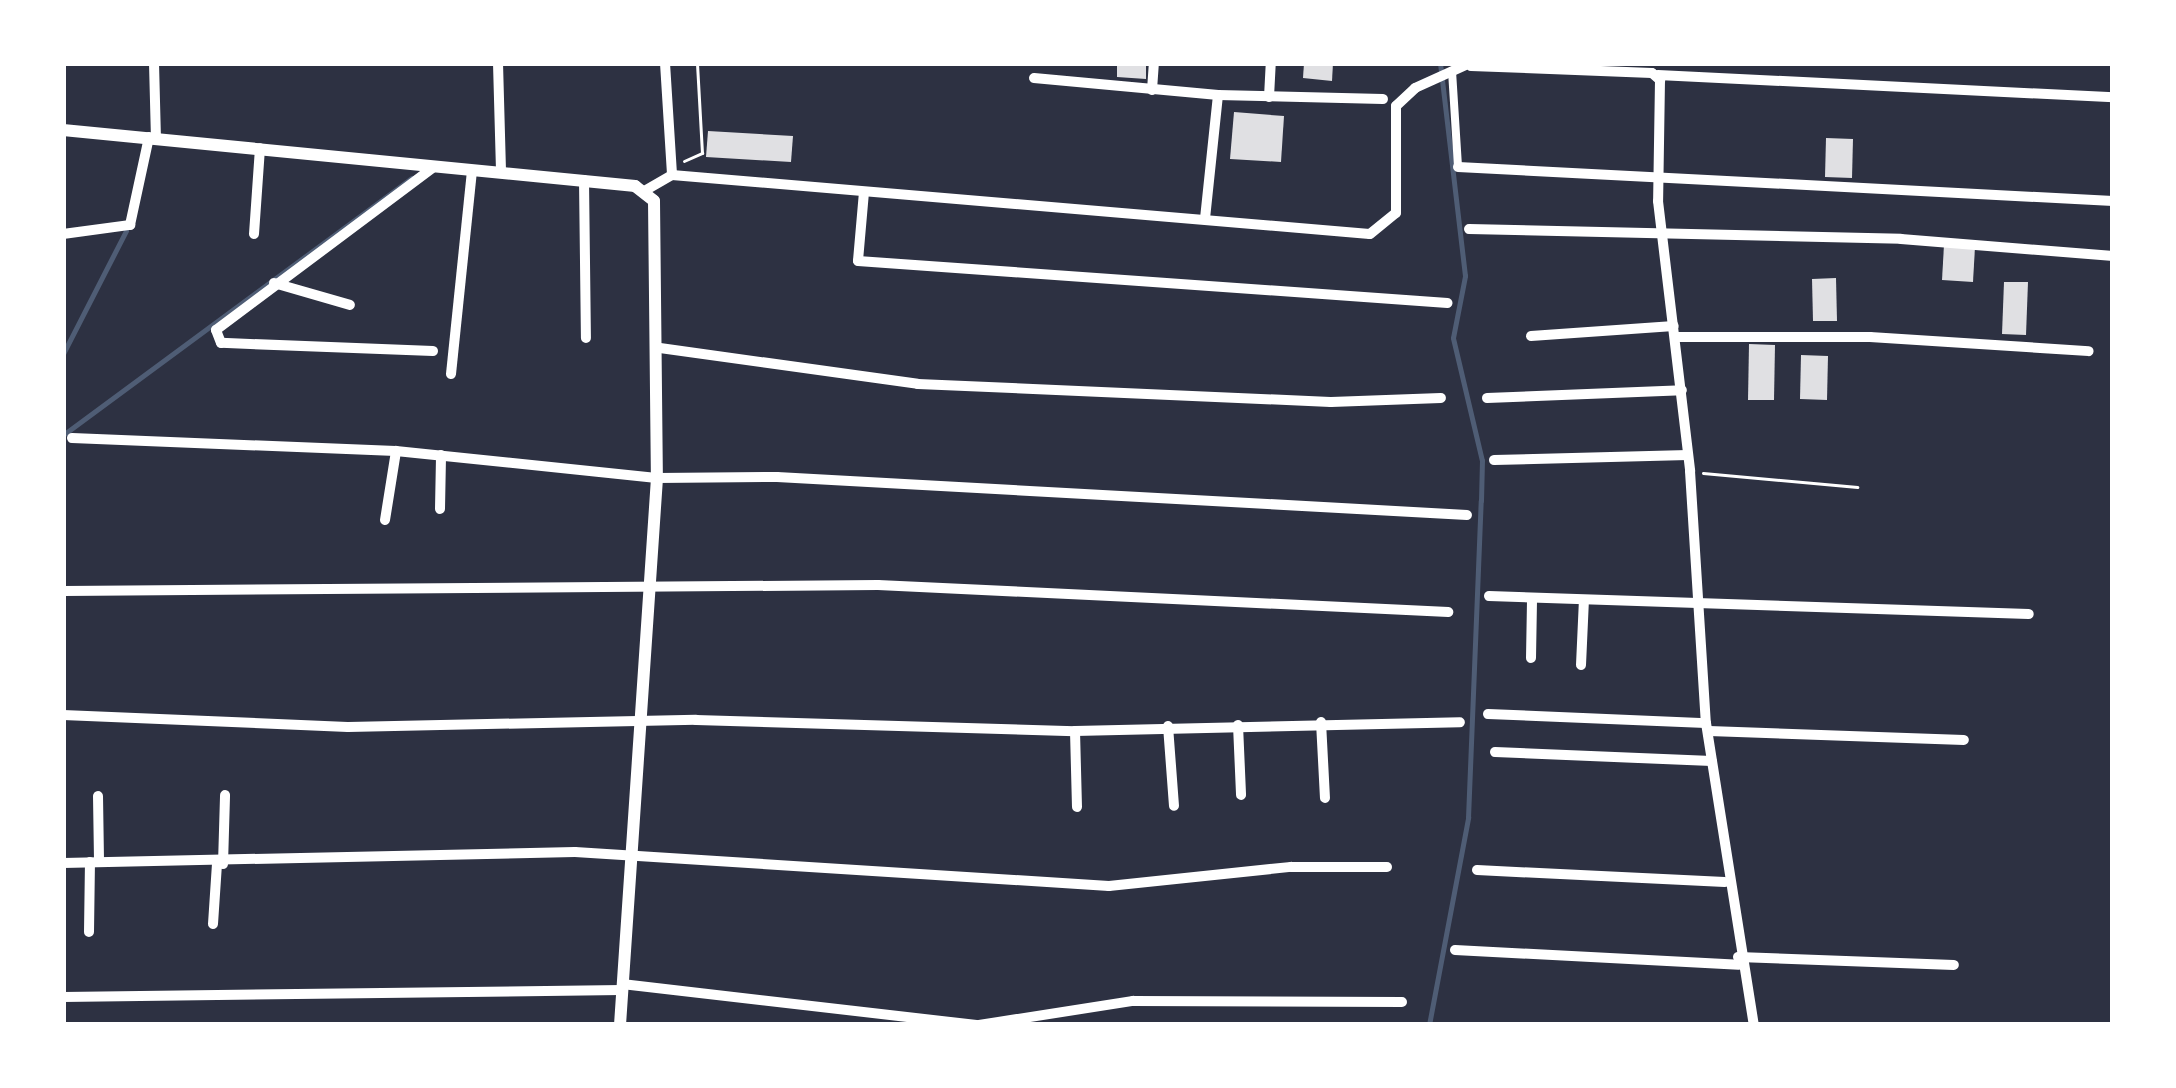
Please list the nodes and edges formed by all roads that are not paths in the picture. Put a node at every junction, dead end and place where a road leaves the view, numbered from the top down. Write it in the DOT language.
graph roads {
  1 [pos="154,63"];
  2 [pos="498,63"];
  3 [pos="665,63"];
  4 [pos="1154,63"];
  5 [pos="1271,63"];
  6 [pos="1471,65"];
  7 [pos="1450,72"];
  8 [pos="1658,75"];
  9 [pos="1034,78"];
  10 [pos="1152,90"];
  11 [pos="1218,95"];
  12 [pos="1269,97"];
  13 [pos="2113,97"];
  14 [pos="1383,99"];
  15 [pos="63,130"];
  16 [pos="152,138"];
  17 [pos="260,148"];
  18 [pos="434,167"];
  19 [pos="1459,167"];
  20 [pos="472,170"];
  21 [pos="672,171"];
  22 [pos="501,172"];
  23 [pos="1657,178"];
  24 [pos="584,180"];
  25 [pos="646,190"];
  26 [pos="864,192"];
  27 [pos="2113,201"];
  28 [pos="1205,219"];
  29 [pos="1469,229"];
  30 [pos="1661,232"];
  31 [pos="63,233"];
  32 [pos="254,233"];
  33 [pos="2113,256"];
  34 [pos="274,283"];
  35 [pos="1448,303"];
  36 [pos="350,305"];
  37 [pos="1675,332"];
  38 [pos="1531,336"];
  39 [pos="586,338"];
  40 [pos="660,348"];
  41 [pos="433,351"];
  42 [pos="2090,351"];
  43 [pos="451,374"];
  44 [pos="1682,390"];
  45 [pos="1441,398"];
  46 [pos="1487,398"];
  47 [pos="72,438"];
  48 [pos="396,452"];
  49 [pos="440,454"];
  50 [pos="1688,455"];
  51 [pos="1494,460"];
  52 [pos="657,478"];
  53 [pos="440,509"];
  54 [pos="1467,515"];
  55 [pos="385,520"];
  56 [pos="63,591"];
  57 [pos="650,591"];
  58 [pos="1489,596"];
  59 [pos="1532,598"];
  60 [pos="1584,600"];
  61 [pos="1698,601"];
  62 [pos="1448,612"];
  63 [pos="2029,614"];
  64 [pos="1531,658"];
  65 [pos="1581,665"];
  66 [pos="1488,714"];
  67 [pos="63,715"];
  68 [pos="1321,722"];
  69 [pos="1460,722"];
  70 [pos="1238,724"];
  71 [pos="645,726"];
  72 [pos="1168,726"];
  73 [pos="1708,728"];
  74 [pos="1076,731"];
  75 [pos="1964,740"];
  76 [pos="1496,752"];
  77 [pos="1712,760"];
  78 [pos="225,795"];
  79 [pos="1240,795"];
  80 [pos="98,796"];
  81 [pos="1325,798"];
  82 [pos="1174,806"];
  83 [pos="1077,807"];
  84 [pos="634,856"];
  85 [pos="95,862"];
  86 [pos="63,863"];
  87 [pos="220,864"];
  88 [pos="1387,867"];
  89 [pos="1477,870"];
  90 [pos="1725,882"];
  91 [pos="213,924"];
  92 [pos="89,932"];
  93 [pos="1455,950"];
  94 [pos="1738,961"];
  95 [pos="1954,965"];
  96 [pos="622,987"];
  97 [pos="63,997"];
  98 [pos="1402,1002"];
  99 [pos="620,1025"];
  100 [pos="1754,1025"];
  1 -- 16 [label="street"];
  2 -- 22 [label="street"];
  3 -- 21 [label="street"];
  4 -- 10 [label="street"];
  5 -- 12 [label="street"];
  6 -- 7 [label="street"];
  6 -- 8 [label="street"];
  7 -- 19 [label="street"];
  7 -- 28 [label="street"];
  8 -- 13 [label="street"];
  8 -- 23 [label="street"];
  9 -- 10 [label="street"];
  10 -- 11 [label="street"];
  11 -- 12 [label="street"];
  11 -- 28 [label="street"];
  12 -- 14 [label="street"];
  15 -- 16 [label="street"];
  16 -- 17 [label="street"];
  16 -- 31 [label="street"];
  17 -- 18 [label="street"];
  17 -- 32 [label="street"];
  18 -- 20 [label="street"];
  18 -- 34 [label="street"];
  19 -- 23 [label="street"];
  20 -- 22 [label="street"];
  20 -- 43 [label="street"];
  21 -- 25 [label="street"];
  21 -- 26 [label="street"];
  22 -- 24 [label="street"];
  23 -- 27 [label="street"];
  23 -- 30 [label="street"];
  24 -- 25 [label="street"];
  24 -- 39 [label="street"];
  25 -- 40 [label="street"];
  26 -- 28 [label="street"];
  26 -- 35 [label="street"];
  29 -- 30 [label="street"];
  30 -- 33 [label="street"];
  30 -- 37 [label="street"];
  34 -- 36 [label="street"];
  34 -- 41 [label="street"];
  37 -- 38 [label="street"];
  37 -- 42 [label="street"];
  37 -- 44 [label="street"];
  40 -- 45 [label="street"];
  40 -- 52 [label="street"];
  44 -- 46 [label="street"];
  44 -- 50 [label="street"];
  47 -- 48 [label="street"];
  48 -- 49 [label="street"];
  48 -- 55 [label="street"];
  49 -- 52 [label="street"];
  49 -- 53 [label="street"];
  50 -- 51 [label="street"];
  50 -- 61 [label="street"];
  52 -- 54 [label="street"];
  52 -- 57 [label="street"];
  56 -- 57 [label="street"];
  57 -- 62 [label="street"];
  57 -- 71 [label="street"];
  58 -- 59 [label="street"];
  59 -- 60 [label="street"];
  59 -- 64 [label="street"];
  60 -- 61 [label="street"];
  60 -- 65 [label="street"];
  61 -- 63 [label="street"];
  61 -- 73 [label="street"];
  66 -- 73 [label="street"];
  67 -- 71 [label="street"];
  68 -- 69 [label="street"];
  68 -- 70 [label="street"];
  68 -- 81 [label="street"];
  70 -- 72 [label="street"];
  70 -- 79 [label="street"];
  71 -- 74 [label="street"];
  71 -- 84 [label="street"];
  72 -- 74 [label="street"];
  72 -- 82 [label="street"];
  73 -- 75 [label="street"];
  73 -- 77 [label="street"];
  74 -- 83 [label="street"];
  76 -- 77 [label="street"];
  77 -- 90 [label="street"];
  78 -- 87 [label="street"];
  80 -- 85 [label="street"];
  84 -- 87 [label="street"];
  84 -- 88 [label="street"];
  84 -- 96 [label="street"];
  85 -- 86 [label="street"];
  85 -- 87 [label="street"];
  85 -- 92 [label="street"];
  87 -- 91 [label="street"];
  89 -- 90 [label="street"];
  90 -- 94 [label="street"];
  93 -- 94 [label="street"];
  94 -- 95 [label="street"];
  94 -- 100 [label="street"];
  96 -- 97 [label="street"];
  96 -- 98 [label="street"];
  96 -- 99 [label="street"];
}
